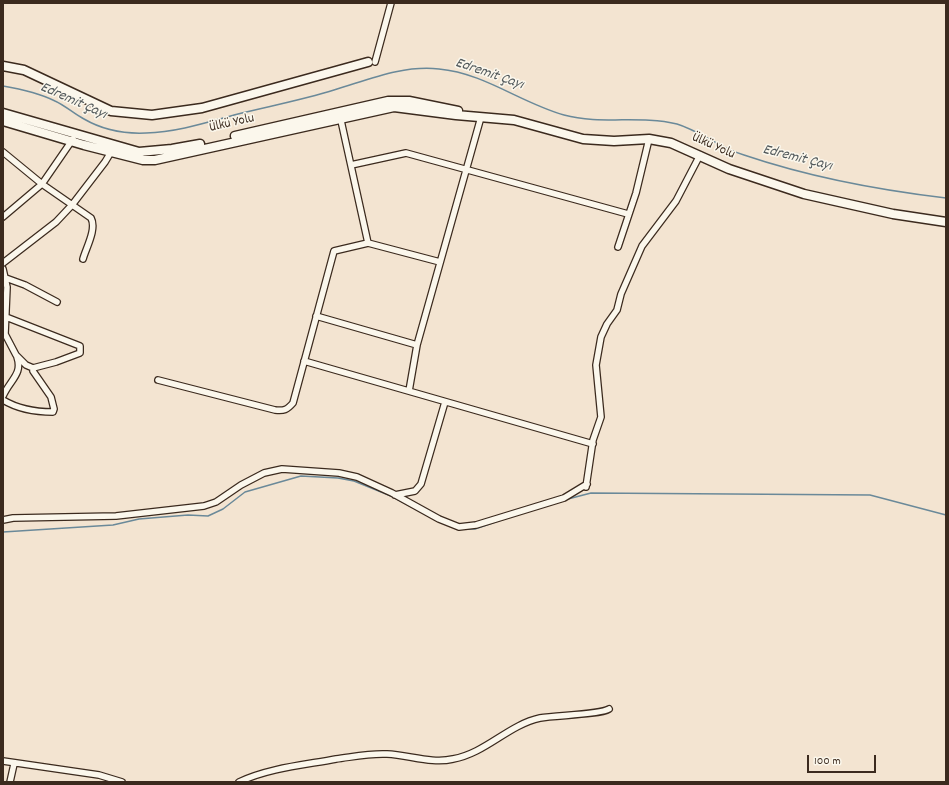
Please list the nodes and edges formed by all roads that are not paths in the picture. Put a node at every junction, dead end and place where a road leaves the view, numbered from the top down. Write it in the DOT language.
graph roads {
  1 [pos="392,3"];
  2 [pos="372,62"];
  3 [pos="3,66"];
  4 [pos="3,71"];
  5 [pos="39,77"];
  6 [pos="3,113"];
  7 [pos="340,115"];
  8 [pos="481,117"];
  9 [pos="3,121"];
  10 [pos="74,138"];
  11 [pos="649,139"];
  12 [pos="3,152"];
  13 [pos="111,152"];
  14 [pos="700,155"];
  15 [pos="352,165"];
  16 [pos="467,170"];
  17 [pos="42,184"];
  18 [pos="72,205"];
  19 [pos="628,214"];
  20 [pos="3,217"];
  21 [pos="946,222"];
  22 [pos="368,243"];
  23 [pos="618,247"];
  24 [pos="83,259"];
  25 [pos="440,262"];
  26 [pos="3,263"];
  27 [pos="3,269"];
  28 [pos="4,277"];
  29 [pos="57,302"];
  30 [pos="6,316"];
  31 [pos="316,316"];
  32 [pos="417,345"];
  33 [pos="16,355"];
  34 [pos="304,361"];
  35 [pos="33,368"];
  36 [pos="158,380"];
  37 [pos="409,391"];
  38 [pos="3,396"];
  39 [pos="3,400"];
  40 [pos="445,402"];
  41 [pos="593,444"];
  42 [pos="395,495"];
  43 [pos="3,520"];
  44 [pos="609,709"];
  45 [pos="3,761"];
  46 [pos="14,764"];
  47 [pos="10,782"];
  48 [pos="122,782"];
  49 [pos="239,782"];
  1 -- 2 [label="street"];
  2 -- 5 [label="main road"];
  3 -- 5 [label="main road"];
  4 -- 5 [label="main road"];
  6 -- 10 [label="main road, Ülkü Yolu"];
  7 -- 8 [label="main road, Ülkü Yolu"];
  7 -- 10 [label="main road, Ülkü Yolu"];
  7 -- 13 [label="main road, Ülkü Yolu"];
  7 -- 15 [label="street"];
  8 -- 11 [label="main road, Ülkü Yolu"];
  8 -- 16 [label="street"];
  9 -- 10 [label="main road, Ülkü Yolu"];
  10 -- 13 [label="main road, Ülkü Yolu"];
  10 -- 17 [label="street"];
  11 -- 14 [label="main road, Ülkü Yolu"];
  11 -- 19 [label="street"];
  12 -- 17 [label="street"];
  13 -- 18 [label="street"];
  14 -- 21 [label="main road, Ülkü Yolu"];
  14 -- 41 [label="street"];
  15 -- 16 [label="street"];
  15 -- 22 [label="street"];
  16 -- 19 [label="street"];
  16 -- 25 [label="street"];
  17 -- 18 [label="street"];
  17 -- 20 [label="street"];
  18 -- 24 [label="street"];
  18 -- 26 [label="street"];
  19 -- 23 [label="street"];
  22 -- 25 [label="street"];
  22 -- 31 [label="street"];
  25 -- 32 [label="street"];
  27 -- 28 [label="street"];
  28 -- 29 [label="street"];
  28 -- 30 [label="street"];
  30 -- 33 [label="street"];
  30 -- 35 [label="street"];
  31 -- 32 [label="street"];
  31 -- 34 [label="street"];
  32 -- 37 [label="street"];
  33 -- 35 [label="street"];
  33 -- 38 [label="street"];
  34 -- 36 [label="street"];
  34 -- 37 [label="street"];
  35 -- 39 [label="street"];
  37 -- 40 [label="street"];
  40 -- 41 [label="street"];
  40 -- 42 [label="street"];
  41 -- 42 [label="street"];
  42 -- 43 [label="street"];
  44 -- 49 [label="street"];
  45 -- 46 [label="street"];
  46 -- 47 [label="street"];
  46 -- 48 [label="street"];
}
